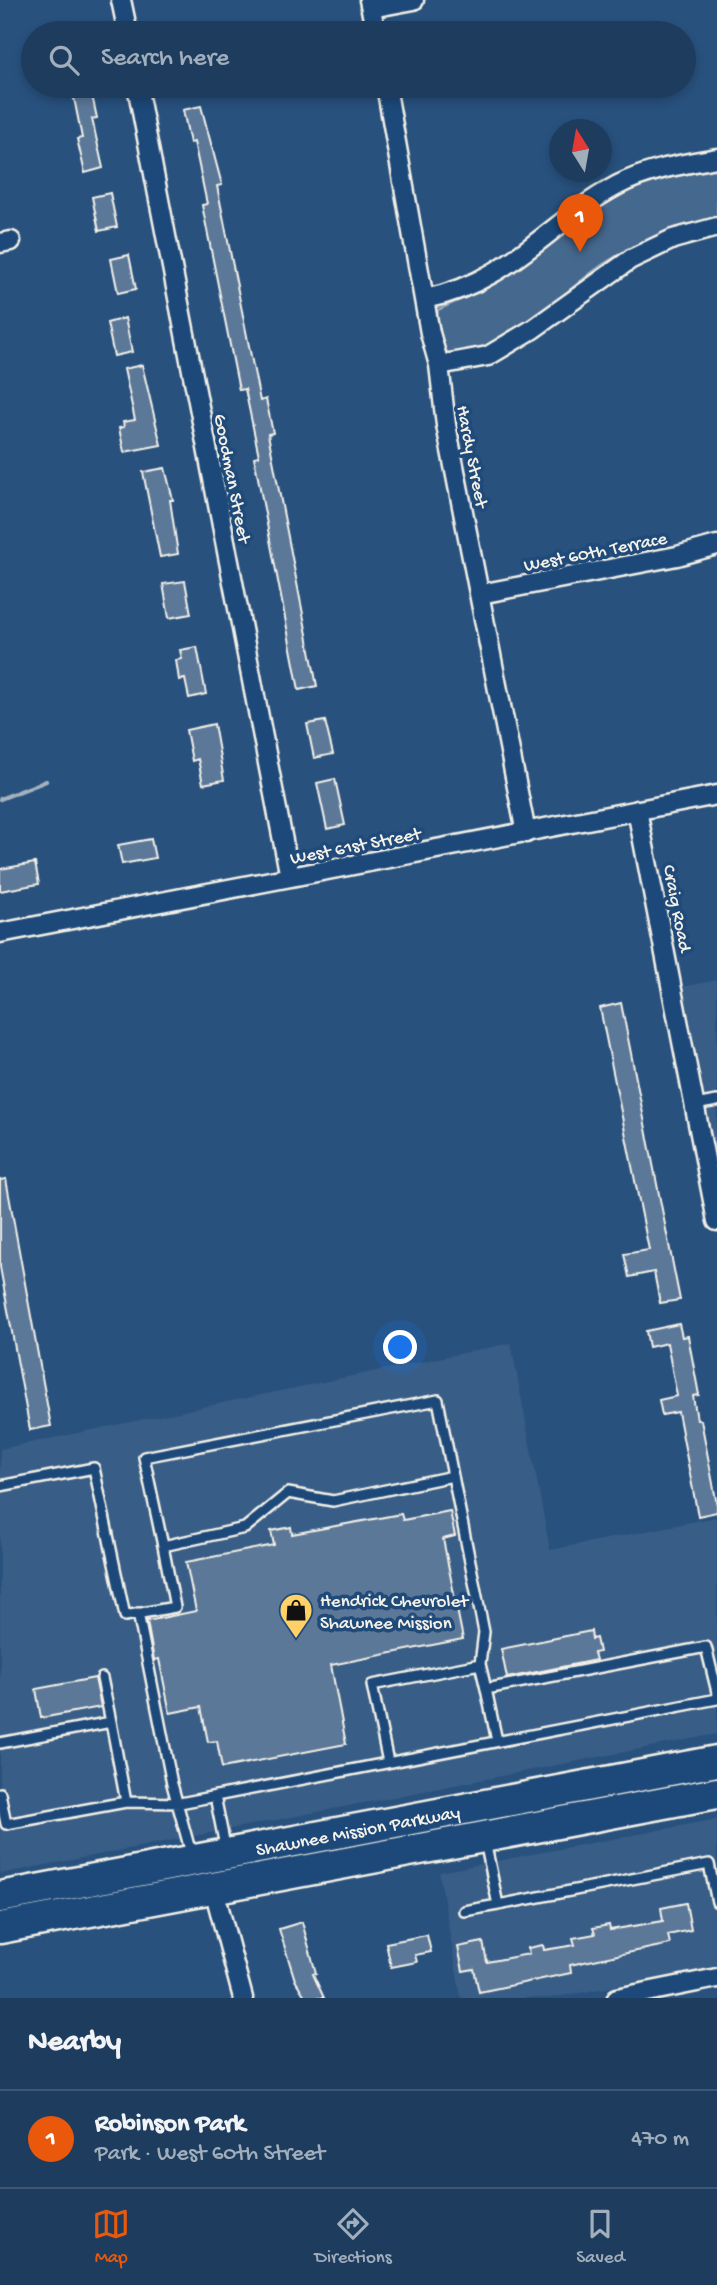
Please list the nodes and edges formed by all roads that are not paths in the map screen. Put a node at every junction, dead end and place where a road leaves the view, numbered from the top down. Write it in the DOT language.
graph roads {
  1 [pos="121,0"];
  2 [pos="414,0"];
  3 [pos="370,4"];
  4 [pos="125,21"];
  5 [pos="139,98"];
  6 [pos="388,98"];
  7 [pos="717,158"];
  8 [pos="717,226"];
  9 [pos="425,299"];
  10 [pos="439,365"];
  11 [pos="717,545"];
  12 [pos="480,594"];
  13 [pos="717,795"];
  14 [pos="638,810"];
  15 [pos="526,833"];
  16 [pos="290,877"];
  17 [pos="0,933"];
  18 [pos="717,1101"];
  19 [pos="695,1105"];
  20 [pos="717,1221"];
  21 [pos="453,1476"];
  22 [pos="0,1486"];
  23 [pos="163,1546"];
  24 [pos="138,1613"];
  25 [pos="480,1664"];
  26 [pos="102,1678"];
  27 [pos="486,1689"];
  28 [pos="717,1692"];
  29 [pos="717,1699"];
  30 [pos="111,1722"];
  31 [pos="497,1741"];
  32 [pos="0,1742"];
  33 [pos="717,1761"];
  34 [pos="387,1762"];
  35 [pos="0,1793"];
  36 [pos="717,1793"];
  37 [pos="215,1796"];
  38 [pos="126,1802"];
  39 [pos="180,1803"];
  40 [pos="3,1825"];
  41 [pos="484,1836"];
  42 [pos="210,1872"];
  43 [pos="0,1897"];
  44 [pos="717,1902"];
  45 [pos="498,1905"];
  46 [pos="464,1911"];
  47 [pos="0,1927"];
  48 [pos="717,1978"];
  49 [pos="243,1998"];
  50 [pos="617,1998"];
  1 -- 4 [label="street"];
  2 -- 3 [label="street"];
  5 -- 16 [label="street, Goodman Street"];
  6 -- 9 [label="street, Hardy Street"];
  7 -- 9 [label="street"];
  8 -- 10 [label="street"];
  9 -- 10 [label="street, Hardy Street"];
  10 -- 12 [label="street, Hardy Street"];
  11 -- 12 [label="street, West 60th Terrace"];
  12 -- 15 [label="street, Hardy Street"];
  13 -- 14 [label="street, West 61st Street"];
  14 -- 15 [label="street, West 61st Street"];
  14 -- 19 [label="street, Craig Road"];
  15 -- 16 [label="street, West 61st Street"];
  16 -- 17 [label="street, West 61st Street"];
  18 -- 19 [label="lane"];
  19 -- 20 [label="street, Craig Road"];
  21 -- 23 [label="lane"];
  21 -- 23 [label="lane"];
  21 -- 25 [label="lane"];
  22 -- 24 [label="lane"];
  23 -- 24 [label="lane"];
  24 -- 39 [label="lane"];
  25 -- 27 [label="lane"];
  25 -- 34 [label="lane"];
  26 -- 30 [label="lane"];
  27 -- 28 [label="lane"];
  27 -- 31 [label="lane"];
  29 -- 31 [label="lane"];
  30 -- 32 [label="lane"];
  30 -- 38 [label="lane"];
  31 -- 34 [label="lane"];
  33 -- 42 [label="highway, Shawnee Mission Parkway"];
  34 -- 37 [label="lane"];
  35 -- 40 [label="lane"];
  36 -- 41 [label="highway, Shawnee Mission Parkway"];
  37 -- 39 [label="lane"];
  37 -- 42 [label="lane"];
  38 -- 39 [label="lane"];
  38 -- 40 [label="lane"];
  39 -- 42 [label="lane"];
  41 -- 42 [label="highway, Shawnee Mission Parkway"];
  41 -- 45 [label="lane"];
  42 -- 43 [label="highway, Shawnee Mission Parkway"];
  42 -- 47 [label="highway, Shawnee Mission Parkway"];
  42 -- 49 [label="street"];
  44 -- 45 [label="lane"];
  45 -- 46 [label="lane"];
  48 -- 50 [label="street"];
}
